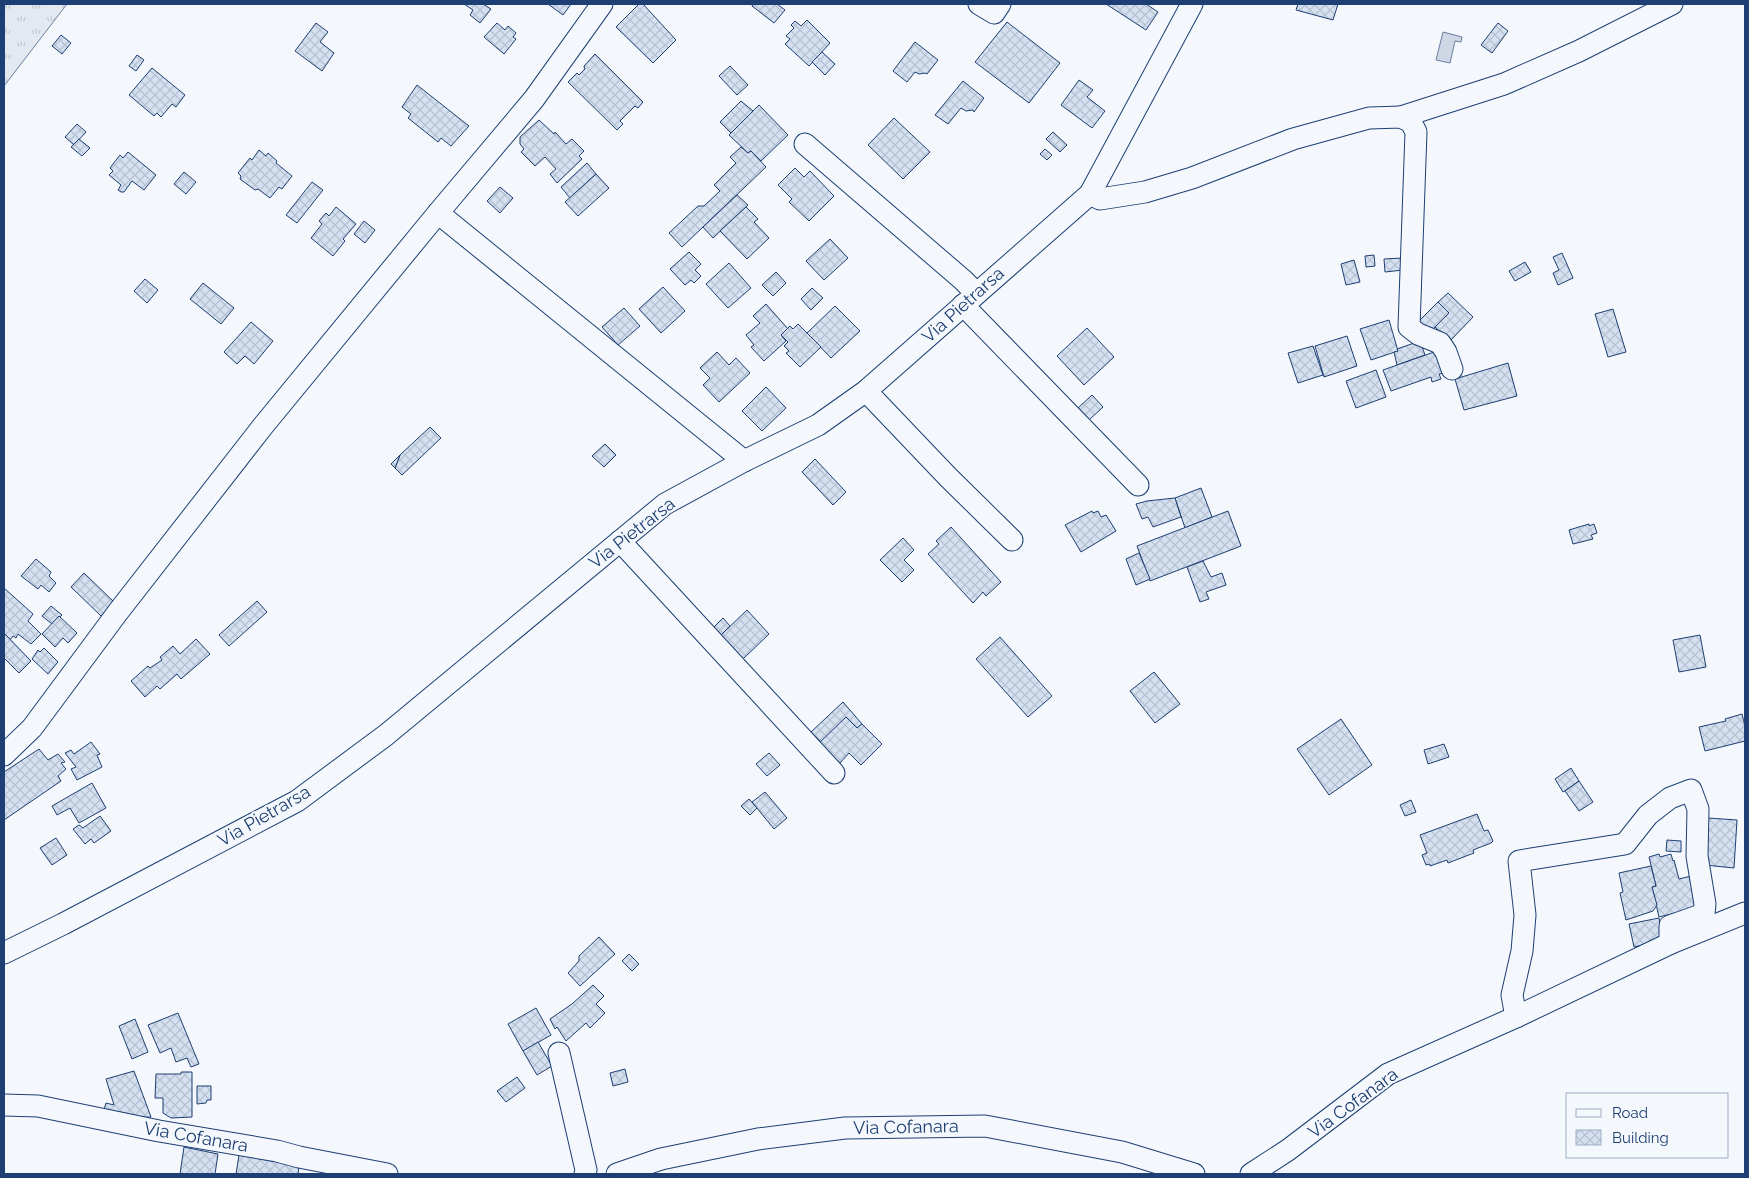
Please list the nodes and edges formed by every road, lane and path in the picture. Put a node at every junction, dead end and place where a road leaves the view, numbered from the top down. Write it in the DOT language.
graph roads {
  1 [pos="602,4"];
  2 [pos="979,4"];
  3 [pos="1000,4"];
  4 [pos="1192,4"];
  5 [pos="1672,4"];
  6 [pos="1401,117"];
  7 [pos="805,144"];
  8 [pos="1090,194"];
  9 [pos="438,212"];
  10 [pos="970,299"];
  11 [pos="1452,369"];
  12 [pos="866,391"];
  13 [pos="744,461"];
  14 [pos="1138,485"];
  15 [pos="1012,540"];
  16 [pos="620,541"];
  17 [pos="4,755"];
  18 [pos="834,773"];
  19 [pos="1745,913"];
  20 [pos="1671,943"];
  21 [pos="4,953"];
  22 [pos="1516,1016"];
  23 [pos="559,1053"];
  24 [pos="4,1105"];
  25 [pos="387,1174"];
  26 [pos="585,1174"];
  27 [pos="617,1174"];
  28 [pos="1194,1174"];
  29 [pos="1252,1174"];
  1 -- 9 [label="street"];
  2 -- 3 [label="street"];
  4 -- 8 [label="street, Via Pietrarsa"];
  5 -- 6 [label="street"];
  6 -- 8 [label="street"];
  6 -- 11 [label="street"];
  7 -- 10 [label="street"];
  8 -- 10 [label="street, Via Pietrarsa"];
  9 -- 13 [label="street"];
  9 -- 17 [label="street"];
  10 -- 12 [label="street, Via Pietrarsa"];
  10 -- 14 [label="street"];
  12 -- 13 [label="street, Via Pietrarsa"];
  12 -- 15 [label="street"];
  13 -- 16 [label="street, Via Pietrarsa"];
  16 -- 18 [label="street"];
  16 -- 21 [label="street, Via Pietrarsa"];
  19 -- 20 [label="street, Via Cofanara"];
  20 -- 22 [label="street, Via Cofanara"];
  20 -- 22 [label="street"];
  22 -- 29 [label="street, Via Cofanara"];
  23 -- 26 [label="street"];
  24 -- 25 [label="street, Via Cofanara"];
  27 -- 28 [label="street, Via Cofanara"];
}
